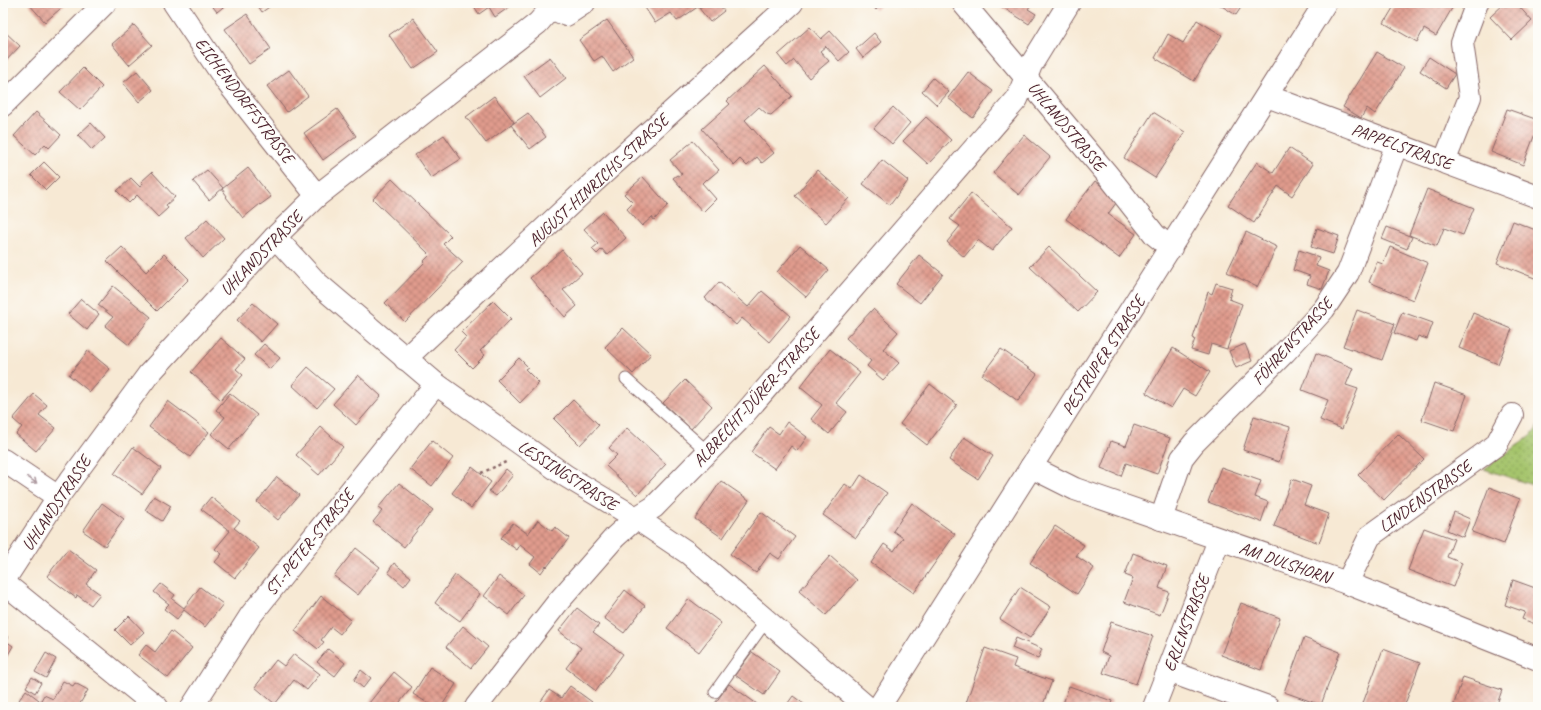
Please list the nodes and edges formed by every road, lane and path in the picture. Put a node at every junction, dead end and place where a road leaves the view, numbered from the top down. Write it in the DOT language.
graph roads {
  1 [pos="105,3"];
  2 [pos="174,3"];
  3 [pos="584,3"];
  4 [pos="792,3"];
  5 [pos="963,3"];
  6 [pos="1070,3"];
  7 [pos="1325,3"];
  8 [pos="1477,3"];
  9 [pos="550,5"];
  10 [pos="1026,78"];
  11 [pos="1267,96"];
  12 [pos="3,105"];
  13 [pos="1396,144"];
  14 [pos="1444,162"];
  15 [pos="317,196"];
  16 [pos="1538,197"];
  17 [pos="275,237"];
  18 [pos="1171,248"];
  19 [pos="405,359"];
  20 [pos="626,379"];
  21 [pos="436,384"];
  22 [pos="1512,415"];
  23 [pos="708,452"];
  24 [pos="4,464"];
  25 [pos="511,464"];
  26 [pos="1031,467"];
  27 [pos="481,473"];
  28 [pos="58,497"];
  29 [pos="636,518"];
  30 [pos="1161,519"];
  31 [pos="1219,540"];
  32 [pos="3,582"];
  33 [pos="1347,583"];
  34 [pos="766,621"];
  35 [pos="1538,658"];
  36 [pos="1168,671"];
  37 [pos="715,692"];
  38 [pos="157,707"];
  39 [pos="192,707"];
  40 [pos="476,707"];
  41 [pos="867,707"];
  42 [pos="879,707"];
  43 [pos="1154,707"];
  44 [pos="1268,707"];
  1 -- 12 [label="street"];
  2 -- 15 [label="street, EICHENDORFFSTRASSE"];
  3 -- 9 [label="street, UHLANDSTRASSE"];
  4 -- 19 [label="street, AUGUST-HINRICHS-STRASSE"];
  5 -- 10 [label="street, UHLANDSTRASSE"];
  6 -- 10 [label="street, ALBRECHT-DÜRER-STRASSE"];
  7 -- 11 [label="street, PESTRUPER STRASSE"];
  8 -- 14 [label="street"];
  9 -- 15 [label="street, UHLANDSTRASSE"];
  10 -- 18 [label="street, UHLANDSTRASSE"];
  10 -- 23 [label="street, ALBRECHT-DÜRER-STRASSE"];
  11 -- 13 [label="street, PAPPELSTRASSE"];
  11 -- 18 [label="street, PESTRUPER STRASSE"];
  13 -- 14 [label="street, PAPPELSTRASSE"];
  13 -- 30 [label="street, FÖHRENSTRASSE"];
  14 -- 16 [label="street, PAPPELSTRASSE"];
  15 -- 17 [label="street, UHLANDSTRASSE"];
  17 -- 19 [label="street, LESSINGSTRASSE"];
  17 -- 28 [label="street, UHLANDSTRASSE"];
  18 -- 26 [label="street, PESTRUPER STRASSE"];
  19 -- 21 [label="street, LESSINGSTRASSE"];
  20 -- 23 [label="lane"];
  21 -- 29 [label="street, LESSINGSTRASSE"];
  21 -- 39 [label="street, ST.-PETER-STRASSE"];
  22 -- 33 [label="street, LINDENSTRASSE"];
  23 -- 29 [label="street, ALBRECHT-DÜRER-STRASSE"];
  24 -- 28 [label="street, one-way"];
  25 -- 27 [label="path"];
  26 -- 30 [label="street, AM DULSHORN"];
  26 -- 42 [label="street, PESTRUPER STRASSE"];
  28 -- 32 [label="street, UHLANDSTRASSE"];
  29 -- 34 [label="street, LESSINGSTRASSE"];
  29 -- 40 [label="street, ALBRECHT-DÜRER-STRASSE"];
  30 -- 31 [label="street, AM DULSHORN"];
  31 -- 33 [label="street, AM DULSHORN"];
  31 -- 36 [label="street, ERLENSTRASSE"];
  32 -- 38 [label="street"];
  33 -- 35 [label="street, AM DULSHORN"];
  34 -- 37 [label="lane"];
  34 -- 41 [label="street, LESSINGSTRASSE"];
  36 -- 43 [label="street, ERLENSTRASSE"];
  36 -- 44 [label="street"];
}
